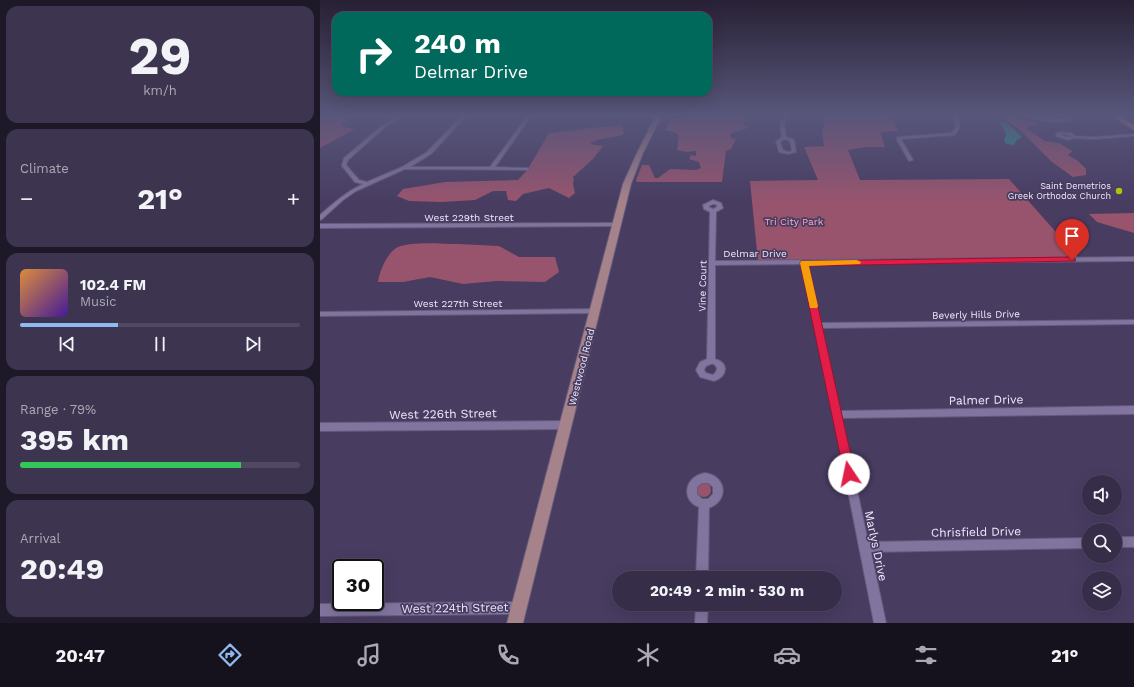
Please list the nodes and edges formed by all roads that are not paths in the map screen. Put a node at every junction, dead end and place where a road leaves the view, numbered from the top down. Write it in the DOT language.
graph roads {
  1 [pos="363,144"];
  2 [pos="437,144"];
  3 [pos="509,144"];
  4 [pos="644,144"];
  5 [pos="901,144"];
  6 [pos="911,160"];
  7 [pos="404,168"];
  8 [pos="528,168"];
  9 [pos="491,169"];
  10 [pos="366,184"];
  11 [pos="713,211"];
  12 [pos="320,218"];
  13 [pos="617,225"];
  14 [pos="320,226"];
  15 [pos="1134,259"];
  16 [pos="712,263"];
  17 [pos="804,263"];
  18 [pos="595,312"];
  19 [pos="320,314"];
  20 [pos="1134,322"];
  21 [pos="818,326"];
  22 [pos="711,361"];
  23 [pos="1134,410"];
  24 [pos="838,415"];
  25 [pos="566,425"];
  26 [pos="320,428"];
  27 [pos="704,504"];
  28 [pos="1122,542"];
  29 [pos="1134,542"];
  30 [pos="1082,543"];
  31 [pos="864,547"];
  32 [pos="702,571"];
  33 [pos="519,608"];
  34 [pos="320,610"];
  35 [pos="702,611"];
  36 [pos="515,623"];
  37 [pos="701,623"];
  38 [pos="880,623"];
  1 -- 10 [label="street"];
  2 -- 7 [label="street"];
  3 -- 9 [label="street"];
  4 -- 13 [label="street, Westwood Road"];
  5 -- 6 [label="street"];
  7 -- 9 [label="street"];
  7 -- 10 [label="street"];
  8 -- 9 [label="street"];
  10 -- 12 [label="street"];
  11 -- 16 [label="street, Vine Court"];
  13 -- 14 [label="street, West 229th Street"];
  13 -- 18 [label="street, Westwood Road"];
  15 -- 17 [label="street, Delmar Drive"];
  16 -- 17 [label="street, Delmar Drive"];
  16 -- 22 [label="street, Vine Court"];
  17 -- 21 [label="street, Marlys Drive"];
  18 -- 19 [label="street, West 227th Street"];
  18 -- 25 [label="street, Westwood Road"];
  20 -- 21 [label="street, Beverly Hills Drive"];
  21 -- 24 [label="street, Marlys Drive"];
  23 -- 24 [label="street, Palmer Drive"];
  24 -- 31 [label="street, Marlys Drive"];
  25 -- 26 [label="street, West 226th Street"];
  25 -- 33 [label="street, Westwood Road"];
  27 -- 32 [label="street"];
  28 -- 29 [label="street"];
  30 -- 31 [label="street, Chrisfield Drive"];
  31 -- 38 [label="street, Marlys Drive"];
  33 -- 34 [label="street, West 224th Street"];
  33 -- 36 [label="street, Westwood Road"];
  35 -- 37 [label="street"];
}
